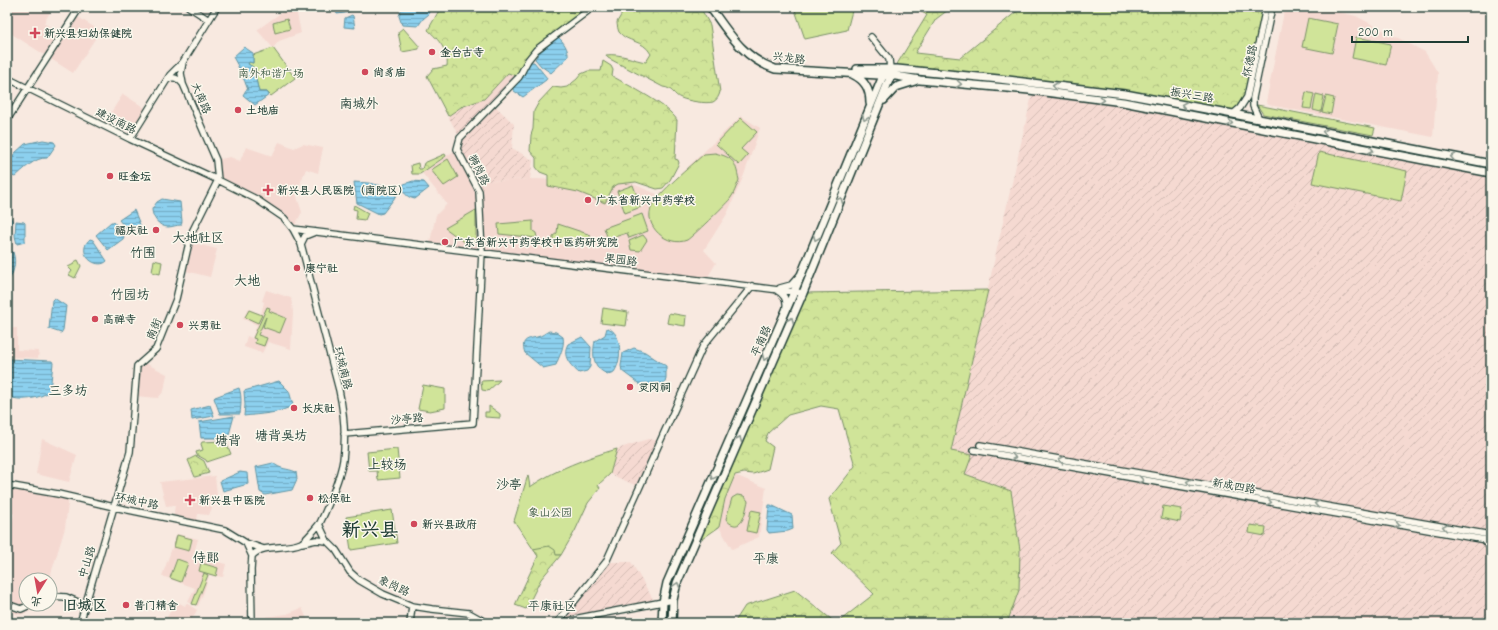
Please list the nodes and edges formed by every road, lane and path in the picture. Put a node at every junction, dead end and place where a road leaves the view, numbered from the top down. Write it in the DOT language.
graph roads {
  1 [pos="80,7"];
  2 [pos="189,7"];
  3 [pos="217,7"];
  4 [pos="593,7"];
  5 [pos="710,7"];
  6 [pos="716,7"];
  7 [pos="1266,7"];
  8 [pos="1272,7"];
  9 [pos="209,20"];
  10 [pos="871,37"];
  11 [pos="183,62"];
  12 [pos="889,72"];
  13 [pos="850,73"];
  14 [pos="7,78"];
  15 [pos="167,80"];
  16 [pos="920,80"];
  17 [pos="183,84"];
  18 [pos="27,89"];
  19 [pos="870,105"];
  20 [pos="878,108"];
  21 [pos="1207,109"];
  22 [pos="1232,114"];
  23 [pos="1205,118"];
  24 [pos="1259,119"];
  25 [pos="7,120"];
  26 [pos="130,139"];
  27 [pos="216,160"];
  28 [pos="1491,164"];
  29 [pos="1491,172"];
  30 [pos="206,174"];
  31 [pos="218,180"];
  32 [pos="229,186"];
  33 [pos="293,229"];
  34 [pos="315,232"];
  35 [pos="301,244"];
  36 [pos="482,252"];
  37 [pos="803,271"];
  38 [pos="752,286"];
  39 [pos="772,289"];
  40 [pos="794,292"];
  41 [pos="803,293"];
  42 [pos="785,314"];
  43 [pos="473,423"];
  44 [pos="344,434"];
  45 [pos="980,445"];
  46 [pos="974,450"];
  47 [pos="7,485"];
  48 [pos="114,507"];
  49 [pos="319,524"];
  50 [pos="1491,533"];
  51 [pos="1483,540"];
  52 [pos="327,541"];
  53 [pos="1491,541"];
  54 [pos="302,542"];
  55 [pos="246,543"];
  56 [pos="1491,548"];
  57 [pos="264,549"];
  58 [pos="252,556"];
  59 [pos="58,597"];
  60 [pos="673,600"];
  61 [pos="663,602"];
  62 [pos="7,604"];
  63 [pos="85,605"];
  64 [pos="412,606"];
  65 [pos="18,608"];
  66 [pos="80,623"];
  67 [pos="252,623"];
  68 [pos="410,623"];
  69 [pos="487,623"];
  70 [pos="557,623"];
  71 [pos="562,623"];
  72 [pos="662,623"];
  73 [pos="672,623"];
  1 -- 18 [label="street"];
  2 -- 9 [label="street"];
  3 -- 9 [label="street"];
  4 -- 36 [label="street, 狮岗路"];
  5 -- 13 [label="main road, 兴龙路"];
  6 -- 12 [label="main road, 兴龙路"];
  7 -- 22 [label="street, 怀德路"];
  8 -- 24 [label="street, 怀德路"];
  9 -- 11 [label="street"];
  10 -- 12 [label="street"];
  11 -- 15 [label="street"];
  11 -- 17 [label="street, 大南路"];
  12 -- 13 [label="main road, 兴龙路"];
  12 -- 16 [label="main road, 振兴三路"];
  12 -- 19 [label="main road, 平南路"];
  12 -- 20 [label="main road, 平南路"];
  21 -- 12 [label="main road, 振兴三路, one-way"];
  13 -- 19 [label="main road"];
  14 -- 18 [label="street, 建设南路"];
  15 -- 17 [label="street"];
  15 -- 26 [label="street"];
  16 -- 20 [label="main road"];
  16 -- 23 [label="main road, 振兴三路, one-way"];
  17 -- 27 [label="street, 大南路"];
  18 -- 25 [label="street"];
  18 -- 26 [label="street, 建设南路"];
  19 -- 20 [label="main road"];
  19 -- 37 [label="main road, 平南路, one-way"];
  41 -- 20 [label="main road, 平南路, one-way"];
  21 -- 22 [label="main road, 振兴三路"];
  21 -- 23 [label="main road"];
  22 -- 24 [label="main road, 振兴三路"];
  23 -- 29 [label="main road, 振兴三路, one-way"];
  28 -- 24 [label="main road, 振兴三路, one-way"];
  26 -- 30 [label="street, 建设南路"];
  27 -- 30 [label="street"];
  27 -- 31 [label="street, 大南路"];
  27 -- 32 [label="street"];
  30 -- 31 [label="street, 建设南路"];
  31 -- 32 [label="street, 环城南路"];
  31 -- 48 [label="street, 南街"];
  32 -- 33 [label="street, 环城南路"];
  33 -- 34 [label="street, 果园路"];
  33 -- 35 [label="street, 环城南路"];
  34 -- 35 [label="street"];
  34 -- 36 [label="street, 果园路"];
  35 -- 44 [label="street, 环城南路"];
  36 -- 38 [label="street, 果园路"];
  36 -- 43 [label="street, 狮岗路"];
  37 -- 39 [label="street"];
  37 -- 40 [label="main road, 平南路"];
  38 -- 39 [label="street, 果园路"];
  38 -- 70 [label="street"];
  39 -- 40 [label="street, 果园路"];
  39 -- 42 [label="street"];
  40 -- 41 [label="street, 果园路"];
  40 -- 42 [label="main road, 平南路"];
  60 -- 41 [label="main road, 平南路, one-way"];
  42 -- 61 [label="main road, 平南路, one-way"];
  43 -- 44 [label="street, 沙亭路"];
  44 -- 49 [label="street, 环城南路"];
  50 -- 45 [label="street, 新成四路, one-way"];
  46 -- 51 [label="street, 新成四路, one-way"];
  47 -- 48 [label="street, 环城中路"];
  48 -- 55 [label="street, 环城中路"];
  48 -- 63 [label="street, 中山路"];
  49 -- 52 [label="street, 象岗路"];
  49 -- 54 [label="street, 环城南路"];
  51 -- 53 [label="street, 新成四路"];
  51 -- 56 [label="street"];
  52 -- 54 [label="street"];
  52 -- 64 [label="street, 象岗路"];
  54 -- 57 [label="street, 环城南路"];
  55 -- 57 [label="street, 环城中路"];
  55 -- 58 [label="street"];
  57 -- 58 [label="street, 环城南路"];
  58 -- 67 [label="street"];
  59 -- 63 [label="street"];
  60 -- 61 [label="street"];
  60 -- 73 [label="main road, 平南路"];
  61 -- 71 [label="street"];
  61 -- 72 [label="main road, 平南路"];
  62 -- 65 [label="street"];
  63 -- 66 [label="street, 中山路"];
  64 -- 68 [label="street"];
  64 -- 69 [label="street, 象岗路"];
}
